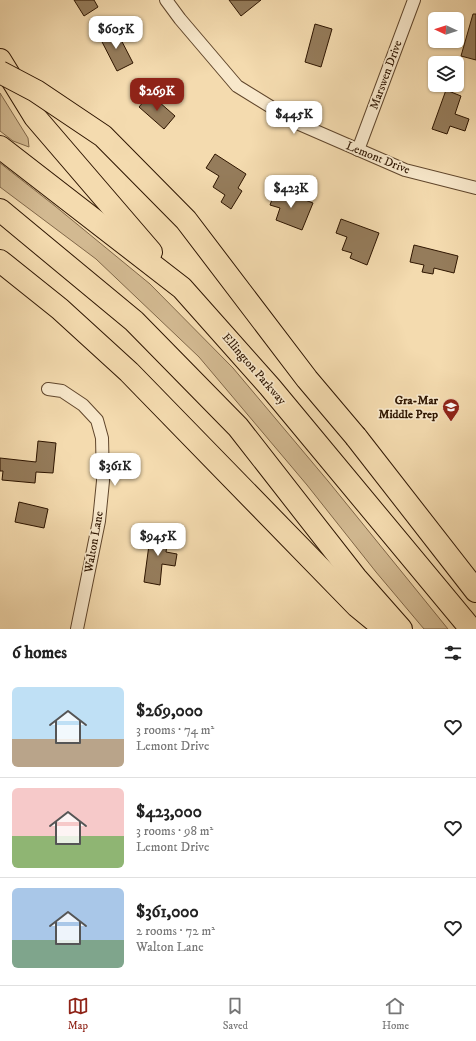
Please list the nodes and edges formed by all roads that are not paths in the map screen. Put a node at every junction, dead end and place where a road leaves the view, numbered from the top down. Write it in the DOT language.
graph roads {
  1 [pos="166,0"];
  2 [pos="414,0"];
  3 [pos="0,60"];
  4 [pos="0,72"];
  5 [pos="0,147"];
  6 [pos="358,150"];
  7 [pos="476,188"];
  8 [pos="0,210"];
  9 [pos="0,225"];
  10 [pos="52,253"];
  11 [pos="0,261"];
  12 [pos="182,288"];
  13 [pos="48,389"];
  14 [pos="476,591"];
  15 [pos="77,629"];
  16 [pos="385,629"];
  17 [pos="401,629"];
  18 [pos="471,629"];
  1 -- 6 [label="street, Lemont Drive"];
  2 -- 6 [label="street, Marswen Drive"];
  3 -- 12 [label="highway"];
  4 -- 14 [label="highway, bridge"];
  5 -- 12 [label="highway, Ellington Parkway"];
  6 -- 7 [label="street, Lemont Drive"];
  8 -- 10 [label="highway"];
  9 -- 10 [label="highway"];
  10 -- 17 [label="highway"];
  11 -- 16 [label="highway"];
  12 -- 18 [label="highway, Ellington Parkway"];
  13 -- 15 [label="street, Walton Lane"];
}
